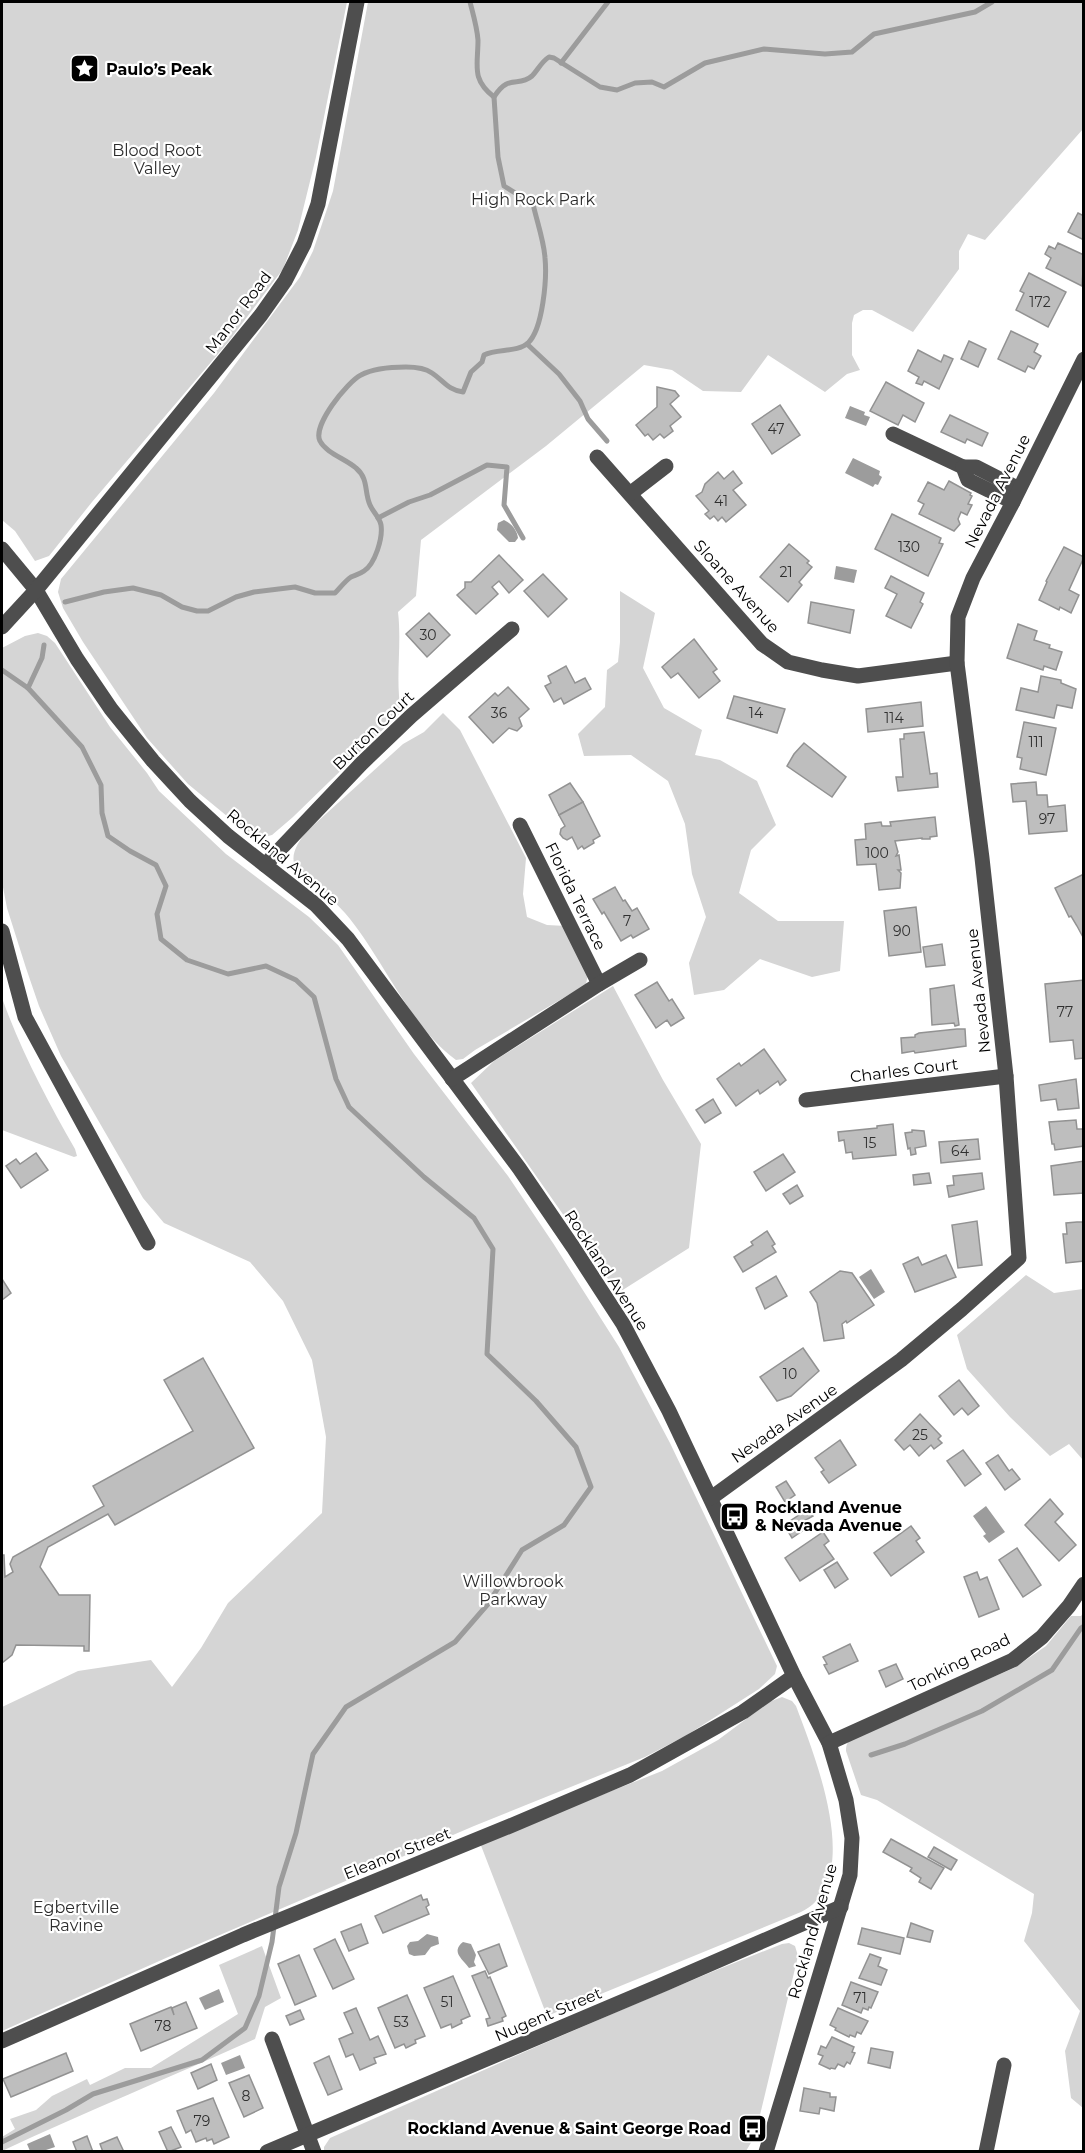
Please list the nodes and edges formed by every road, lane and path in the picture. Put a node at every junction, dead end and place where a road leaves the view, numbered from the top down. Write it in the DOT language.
graph roads {
  1 [pos="357,2"];
  2 [pos="1083,359"];
  3 [pos="893,434"];
  4 [pos="597,457"];
  5 [pos="666,466"];
  6 [pos="631,493"];
  7 [pos="1016,496"];
  8 [pos="2,549"];
  9 [pos="36,590"];
  10 [pos="2,627"];
  11 [pos="512,629"];
  12 [pos="957,663"];
  13 [pos="520,825"];
  14 [pos="265,865"];
  15 [pos="2,932"];
  16 [pos="640,960"];
  17 [pos="599,984"];
  18 [pos="1006,1076"];
  19 [pos="452,1080"];
  20 [pos="806,1100"];
  21 [pos="148,1243"];
  22 [pos="711,1498"];
  23 [pos="1083,1584"];
  24 [pos="794,1676"];
  25 [pos="829,1743"];
  26 [pos="841,1907"];
  27 [pos="272,2039"];
  28 [pos="2,2042"];
  29 [pos="1004,2065"];
  30 [pos="307,2134"];
  31 [pos="267,2151"];
  32 [pos="314,2151"];
  33 [pos="766,2151"];
  34 [pos="986,2151"];
  1 -- 9 [label="street, Manor Road"];
  2 -- 7 [label="street, Nevada Avenue"];
  3 -- 7 [label="street"];
  4 -- 6 [label="street, Sloane Avenue"];
  5 -- 6 [label="street"];
  6 -- 12 [label="street, Sloane Avenue"];
  7 -- 12 [label="street, Nevada Avenue"];
  8 -- 9 [label="street, Rockland Avenue"];
  9 -- 10 [label="street, Manor Road"];
  9 -- 14 [label="street, Rockland Avenue"];
  11 -- 14 [label="street, Burton Court"];
  12 -- 18 [label="street, Nevada Avenue"];
  13 -- 17 [label="street, Florida Terrace"];
  14 -- 19 [label="street, Rockland Avenue"];
  15 -- 21 [label="street"];
  16 -- 17 [label="street"];
  17 -- 19 [label="street"];
  18 -- 20 [label="street, Charles Court"];
  18 -- 22 [label="street, Nevada Avenue"];
  19 -- 22 [label="street, Rockland Avenue"];
  22 -- 24 [label="street, Rockland Avenue"];
  23 -- 25 [label="street, Tonking Road"];
  24 -- 25 [label="street, Rockland Avenue"];
  24 -- 28 [label="street, Eleanor Street"];
  25 -- 26 [label="street, Rockland Avenue"];
  26 -- 30 [label="street, Nugent Street"];
  26 -- 33 [label="street, Rockland Avenue"];
  27 -- 30 [label="street"];
  29 -- 34 [label="street"];
  30 -- 31 [label="street, Nugent Street"];
  30 -- 32 [label="street"];
}
